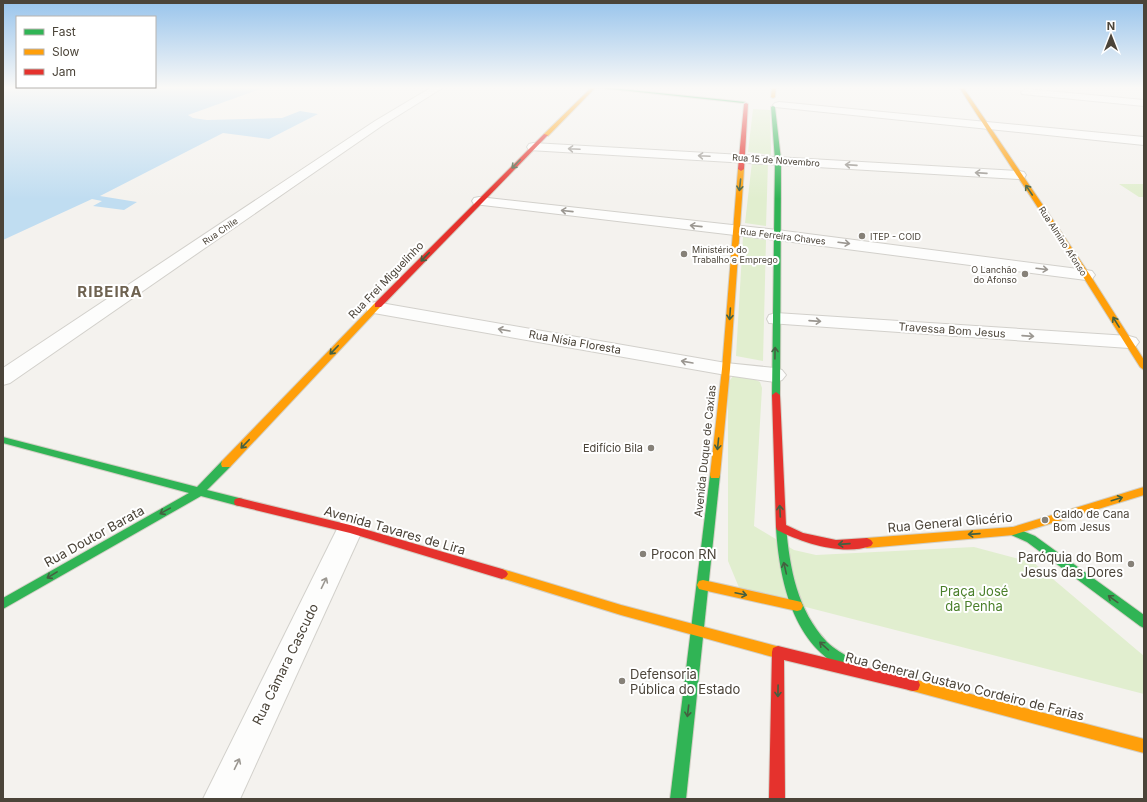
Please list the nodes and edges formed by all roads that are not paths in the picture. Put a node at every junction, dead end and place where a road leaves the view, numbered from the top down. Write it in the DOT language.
graph roads {
  1 [pos="377,124"];
  2 [pos="555,124"];
  3 [pos="746,124"];
  4 [pos="774,124"];
  5 [pos="984,124"];
  6 [pos="1010,124"];
  7 [pos="1028,124"];
  8 [pos="1144,133"];
  9 [pos="1144,141"];
  10 [pos="533,147"];
  11 [pos="742,158"];
  12 [pos="778,160"];
  13 [pos="1020,175"];
  14 [pos="479,201"];
  15 [pos="735,230"];
  16 [pos="777,235"];
  17 [pos="1086,275"];
  18 [pos="375,308"];
  19 [pos="776,318"];
  20 [pos="1128,342"];
  21 [pos="1144,367"];
  22 [pos="726,369"];
  23 [pos="775,375"];
  24 [pos="3,378"];
  25 [pos="3,440"];
  26 [pos="1144,491"];
  27 [pos="199,492"];
  28 [pos="781,527"];
  29 [pos="350,529"];
  30 [pos="1013,531"];
  31 [pos="703,586"];
  32 [pos="3,604"];
  33 [pos="797,606"];
  34 [pos="1144,622"];
  35 [pos="698,631"];
  36 [pos="778,652"];
  37 [pos="855,670"];
  38 [pos="1144,746"];
  39 [pos="221,799"];
  40 [pos="678,799"];
  41 [pos="777,799"];
  1 -- 24 [label="street, Rua Chile"];
  2 -- 10 [label="street, Rua Frei Miguelinho"];
  3 -- 11 [label="street, Avenida Duque de Caxias"];
  4 -- 12 [label="street"];
  5 -- 13 [label="street, Rua Almino Afonso"];
  6 -- 9 [label="street"];
  7 -- 8 [label="street"];
  11 -- 10 [label="street, Rua 15 de Novembro, one-way"];
  10 -- 14 [label="street, Rua Frei Miguelinho, one-way"];
  11 -- 12 [label="street, Rua 15 de Novembro"];
  11 -- 15 [label="street, Avenida Duque de Caxias, one-way"];
  13 -- 12 [label="street, Rua 15 de Novembro, one-way"];
  12 -- 16 [label="street"];
  17 -- 13 [label="street, Rua Almino Afonso, one-way"];
  15 -- 14 [label="street, Rua Ferreira Chaves, one-way"];
  14 -- 18 [label="street, Rua Frei Miguelinho, one-way"];
  15 -- 16 [label="street, Rua Ferreira Chaves"];
  15 -- 22 [label="street, Avenida Duque de Caxias, one-way"];
  16 -- 17 [label="street, Rua Ferreira Chaves, one-way"];
  16 -- 19 [label="street"];
  20 -- 17 [label="street, Rua Almino Afonso, one-way"];
  22 -- 18 [label="street, Rua Nísia Floresta, one-way"];
  18 -- 27 [label="street, Rua Frei Miguelinho, one-way"];
  19 -- 20 [label="street, Travessa Bom Jesus, one-way"];
  23 -- 19 [label="street, one-way"];
  20 -- 21 [label="street, Rua Almino Afonso"];
  22 -- 23 [label="street, Rua Nísia Floresta"];
  22 -- 31 [label="street, Avenida Duque de Caxias, one-way"];
  28 -- 23 [label="street, one-way"];
  25 -- 27 [label="street, Avenida Tavares de Lira"];
  30 -- 26 [label="street, Rua General Glicério, one-way"];
  27 -- 29 [label="street, Avenida Tavares de Lira"];
  27 -- 32 [label="street, Rua Doutor Barata, one-way"];
  30 -- 28 [label="street, Rua General Glicério, one-way"];
  33 -- 28 [label="street, one-way"];
  29 -- 35 [label="street, Avenida Tavares de Lira"];
  39 -- 29 [label="street, Rua Câmara Cascudo, one-way"];
  34 -- 30 [label="street, one-way"];
  31 -- 33 [label="street, one-way"];
  31 -- 35 [label="street, Avenida Duque de Caxias"];
  37 -- 33 [label="street, one-way"];
  35 -- 36 [label="street, Avenida Tavares de Lira"];
  35 -- 40 [label="street, Avenida Duque de Caxias, one-way"];
  36 -- 37 [label="street, Rua General Gustavo Cordeiro de Farias"];
  36 -- 41 [label="street, one-way"];
  37 -- 38 [label="street, Rua General Gustavo Cordeiro de Farias"];
}
